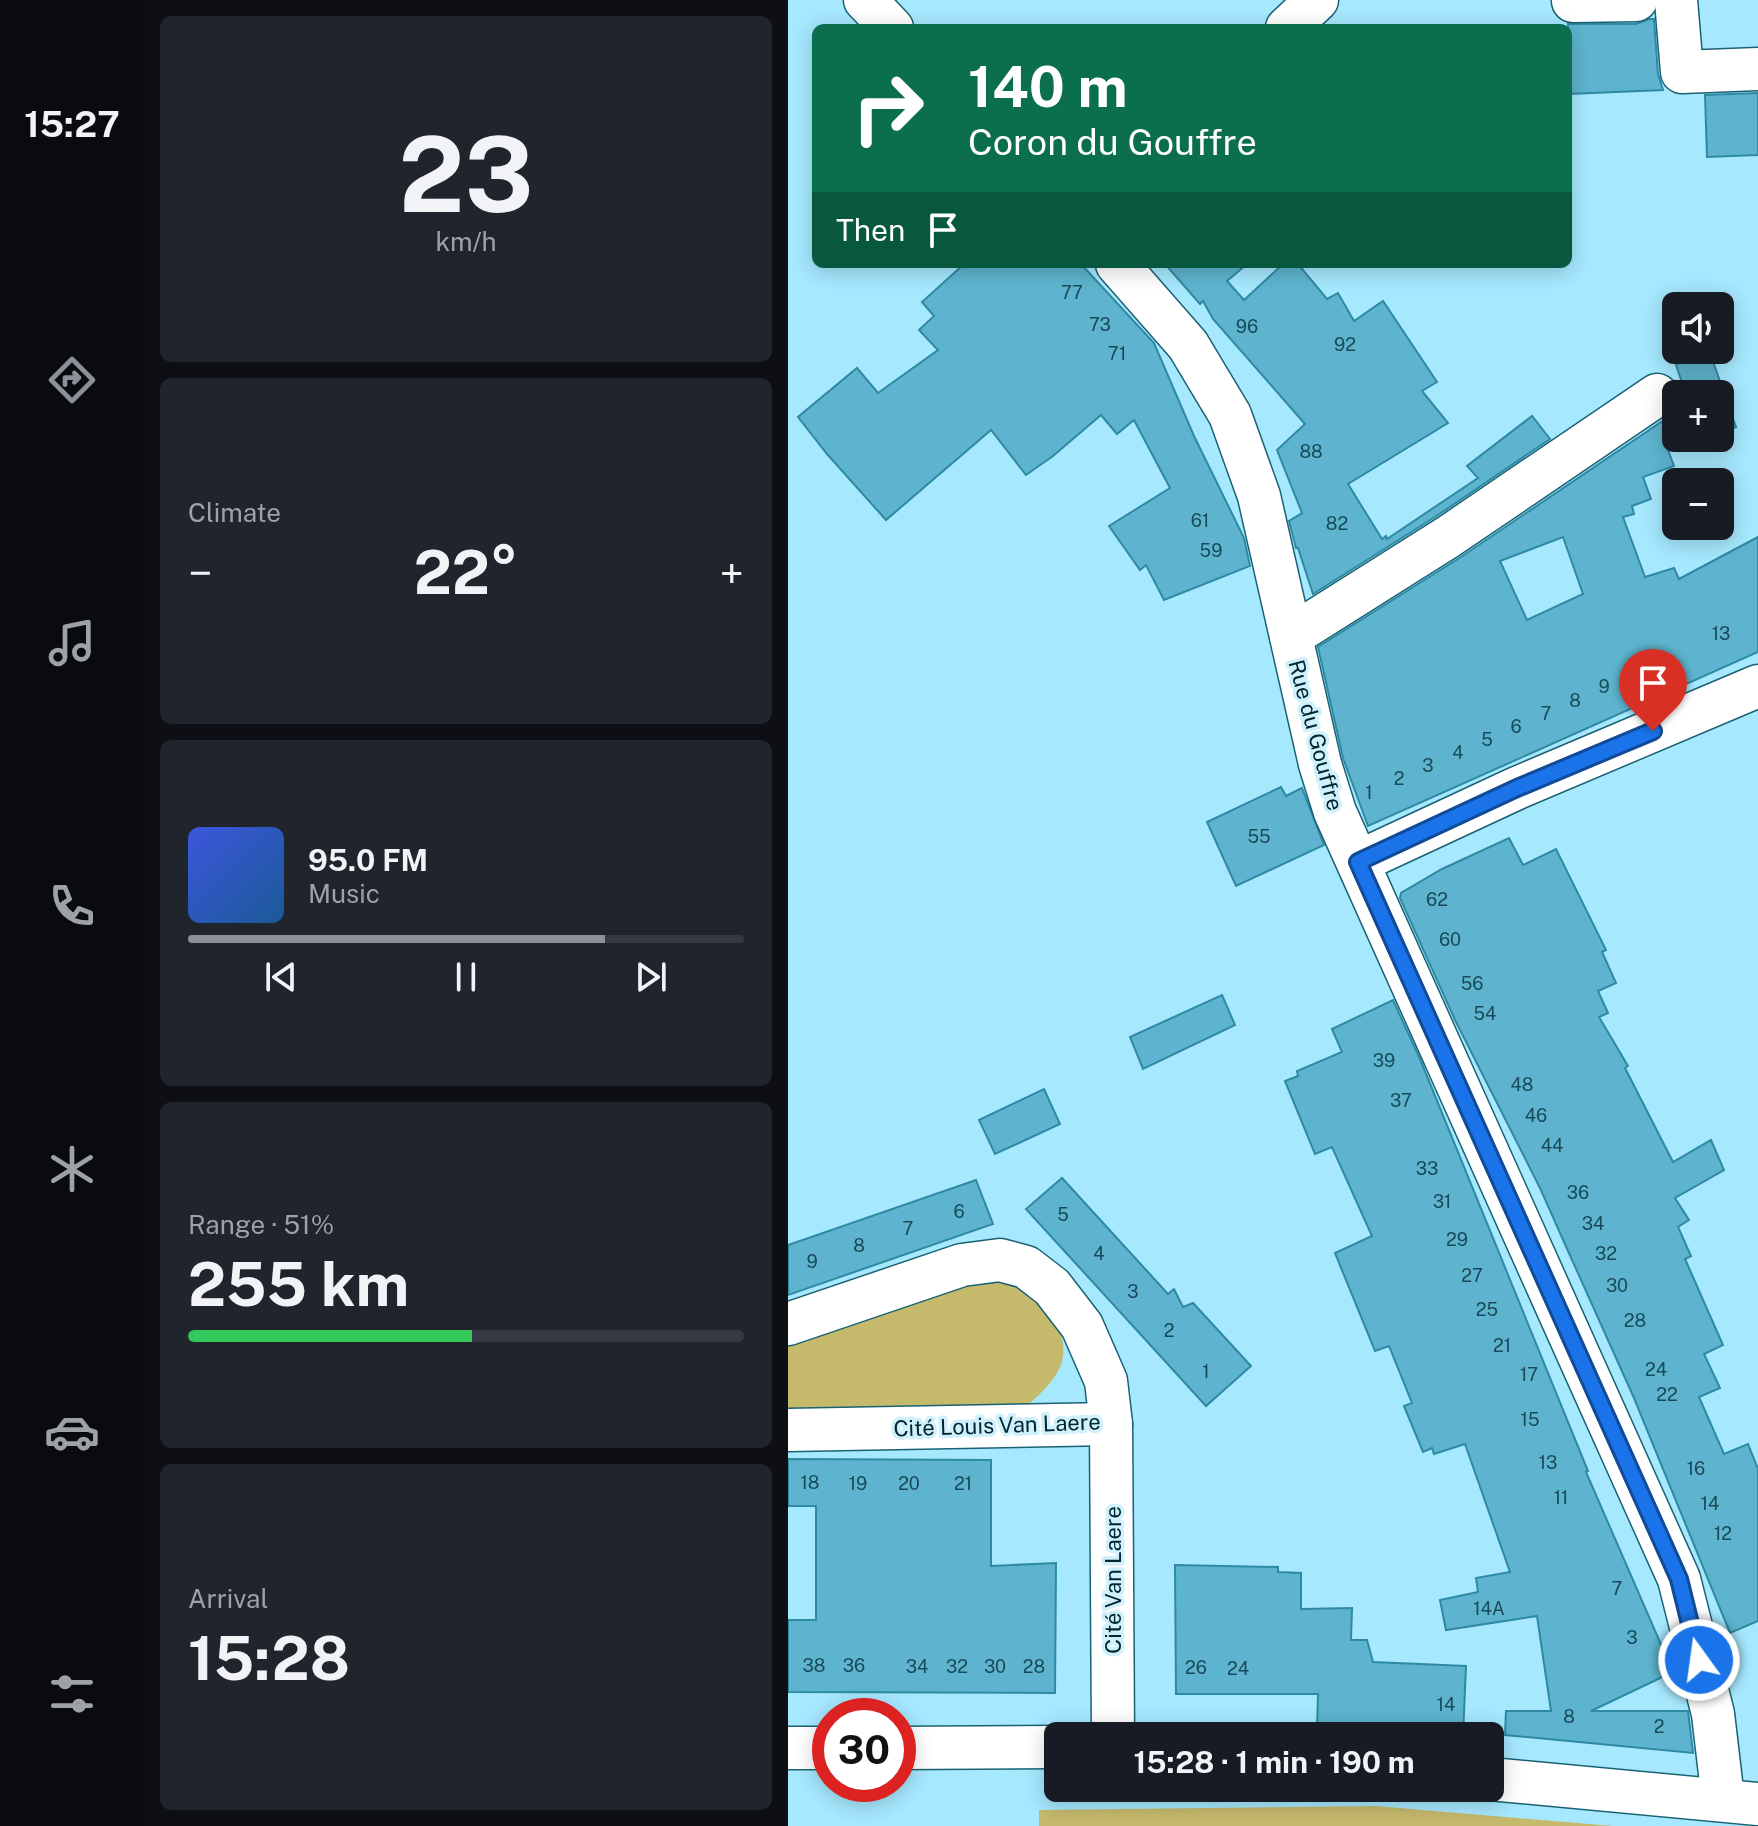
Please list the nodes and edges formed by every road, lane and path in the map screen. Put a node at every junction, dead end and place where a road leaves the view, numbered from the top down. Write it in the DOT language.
graph roads {
  1 [pos="865,0"];
  2 [pos="1317,0"];
  3 [pos="1636,0"];
  4 [pos="1676,0"];
  5 [pos="1573,1"];
  6 [pos="888,24"];
  7 [pos="1291,24"];
  8 [pos="1758,69"];
  9 [pos="1121,268"];
  10 [pos="1657,395"];
  11 [pos="1291,636"];
  12 [pos="1758,686"];
  13 [pos="1358,862"];
  14 [pos="788,1324"];
  15 [pos="1111,1424"];
  16 [pos="788,1430"];
  17 [pos="1113,1722"];
  18 [pos="1044,1747"];
  19 [pos="788,1748"];
  20 [pos="812,1748"];
  21 [pos="916,1748"];
  22 [pos="1504,1782"];
  23 [pos="1740,1802"];
  24 [pos="1661,1810"];
  1 -- 6 [label="street"];
  2 -- 7 [label="street"];
  3 -- 5 [label="street"];
  4 -- 8 [label="street"];
  9 -- 11 [label="street, Rue du Gouffre"];
  10 -- 11 [label="street"];
  11 -- 13 [label="street, Rue du Gouffre"];
  12 -- 13 [label="street"];
  13 -- 23 [label="street, Rue du Gouffre"];
  14 -- 15 [label="street, Cité Louis Van Laere"];
  15 -- 16 [label="street, Cité Louis Van Laere"];
  15 -- 17 [label="street, Cité Van Laere"];
  18 -- 21 [label="street"];
  19 -- 20 [label="street"];
  22 -- 24 [label="street"];
  23 -- 24 [label="street"];
}
